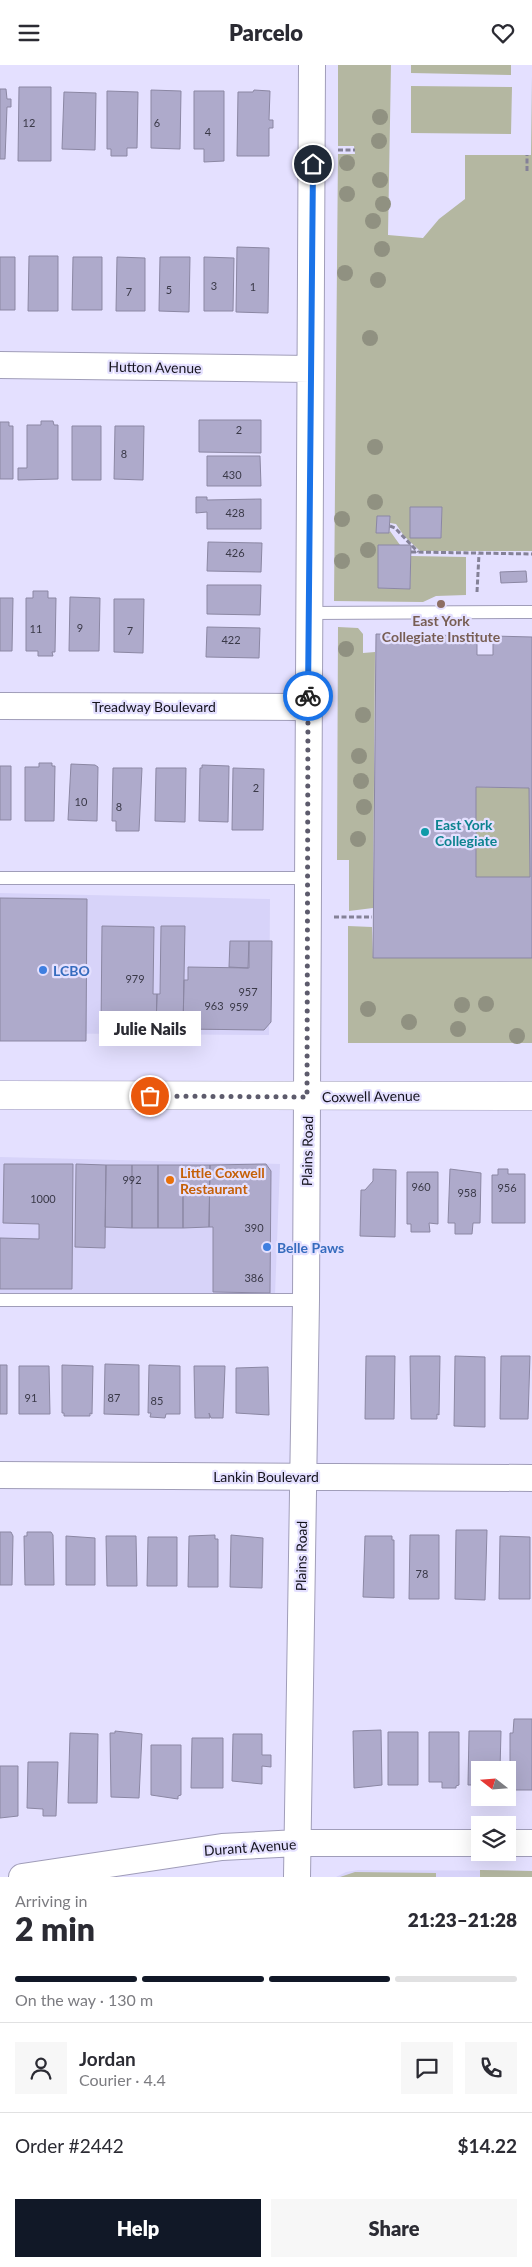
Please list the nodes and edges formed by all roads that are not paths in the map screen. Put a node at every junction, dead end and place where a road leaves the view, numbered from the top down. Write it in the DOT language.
graph roads {
  1 [pos="312,65"];
  2 [pos="0,365"];
  3 [pos="310,369"];
  4 [pos="532,612"];
  5 [pos="309,613"];
  6 [pos="0,706"];
  7 [pos="308,707"];
  8 [pos="0,878"];
  9 [pos="307,878"];
  10 [pos="0,1095"];
  11 [pos="532,1096"];
  12 [pos="307,1097"];
  13 [pos="0,1299"];
  14 [pos="306,1300"];
  15 [pos="0,1475"];
  16 [pos="302,1477"];
  17 [pos="532,1478"];
  18 [pos="298,1843"];
  19 [pos="471,1843"];
  20 [pos="516,1843"];
  21 [pos="532,1843"];
  22 [pos="22,1877"];
  23 [pos="298,1877"];
  1 -- 3 [label="street, Plains Road"];
  2 -- 3 [label="street, Hutton Avenue"];
  3 -- 5 [label="street, Plains Road"];
  4 -- 5 [label="lane"];
  5 -- 7 [label="street, Plains Road"];
  6 -- 7 [label="street, Treadway Boulevard"];
  7 -- 9 [label="street, Plains Road"];
  8 -- 9 [label="lane"];
  9 -- 12 [label="street, Plains Road"];
  10 -- 12 [label="main road, Coxwell Avenue"];
  11 -- 12 [label="main road, Coxwell Avenue"];
  12 -- 14 [label="street, Plains Road"];
  13 -- 14 [label="lane"];
  14 -- 16 [label="street, Plains Road"];
  15 -- 16 [label="street, Lankin Boulevard"];
  16 -- 17 [label="street, Lankin Boulevard"];
  16 -- 18 [label="street, Plains Road"];
  18 -- 19 [label="street, Durant Avenue"];
  18 -- 22 [label="street, Durant Avenue"];
  18 -- 23 [label="street, Plains Road"];
  20 -- 21 [label="street"];
}
